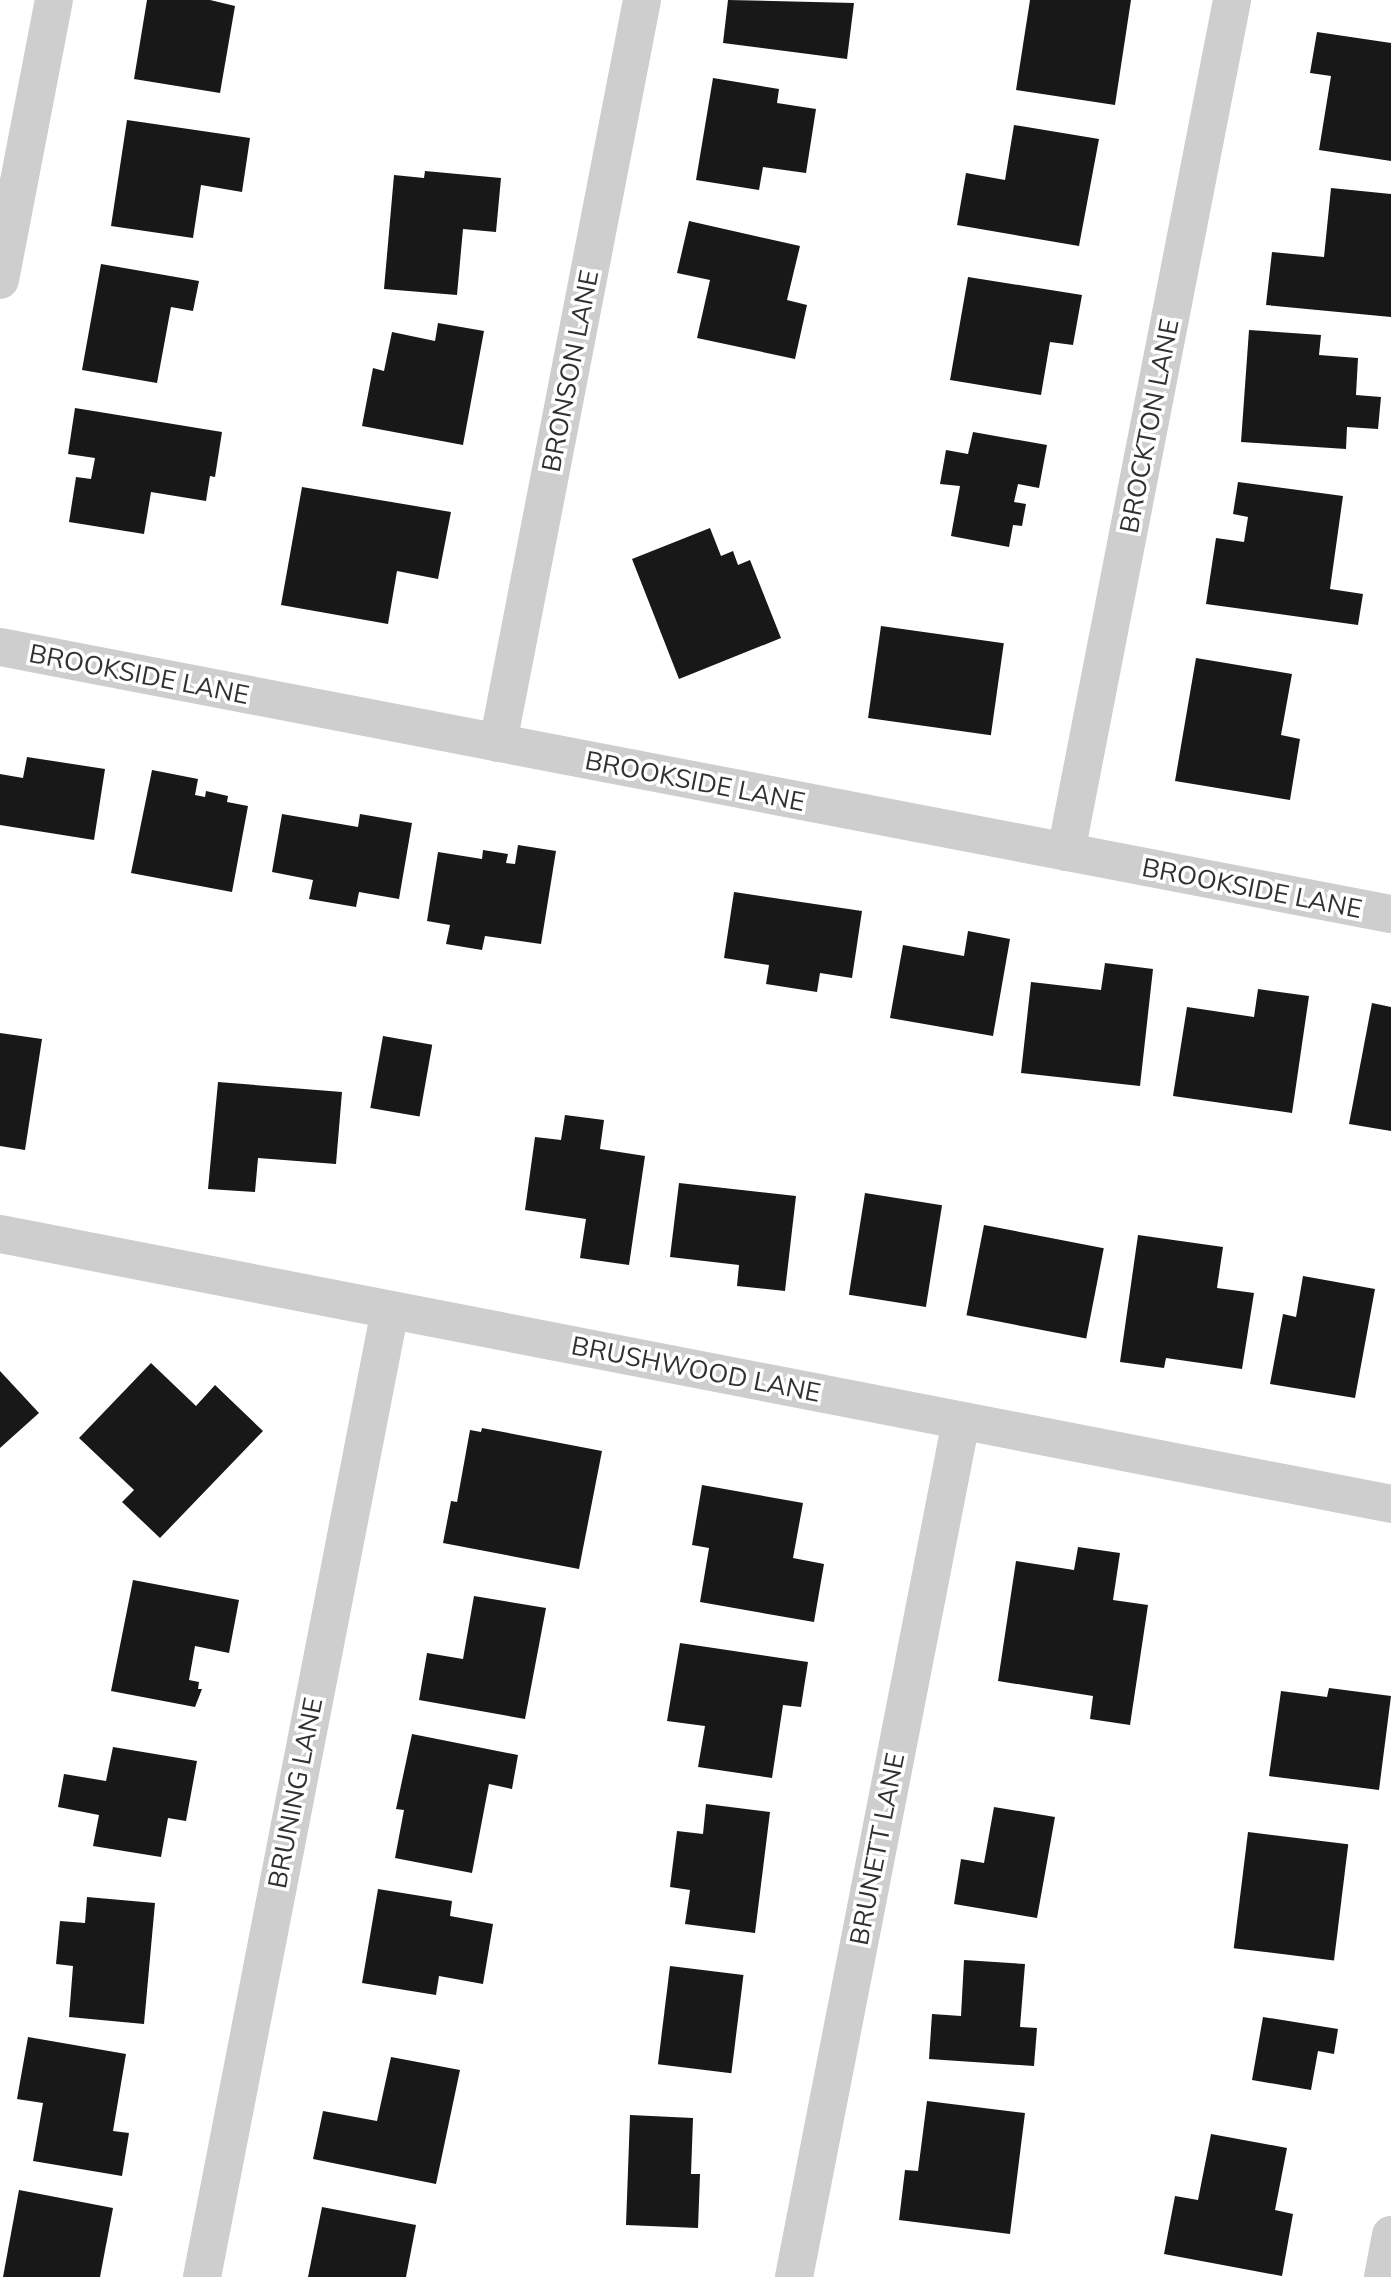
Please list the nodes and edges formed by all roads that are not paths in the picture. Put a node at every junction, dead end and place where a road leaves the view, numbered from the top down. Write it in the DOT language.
graph roads {
  1 [pos="54,0"];
  2 [pos="642,0"];
  3 [pos="1232,0"];
  4 [pos="0,280"];
  5 [pos="0,647"];
  6 [pos="498,743"];
  7 [pos="1066,852"];
  8 [pos="1391,914"];
  9 [pos="0,1234"];
  10 [pos="390,1310"];
  11 [pos="961,1421"];
  12 [pos="1391,1504"];
  13 [pos="1391,2235"];
  14 [pos="202,2277"];
  15 [pos="794,2277"];
  16 [pos="1383,2277"];
  1 -- 4 [label="street"];
  2 -- 6 [label="street, BRONSON LANE"];
  3 -- 7 [label="street, BROCKTON LANE"];
  5 -- 6 [label="street, BROOKSIDE LANE"];
  6 -- 7 [label="street, BROOKSIDE LANE"];
  7 -- 8 [label="street, BROOKSIDE LANE"];
  9 -- 10 [label="street, BRUSHWOOD LANE"];
  10 -- 11 [label="street, BRUSHWOOD LANE"];
  10 -- 14 [label="street, BRUNING LANE"];
  11 -- 12 [label="street, BRUSHWOOD LANE"];
  11 -- 15 [label="street, BRUNETT LANE"];
  13 -- 16 [label="street"];
}
